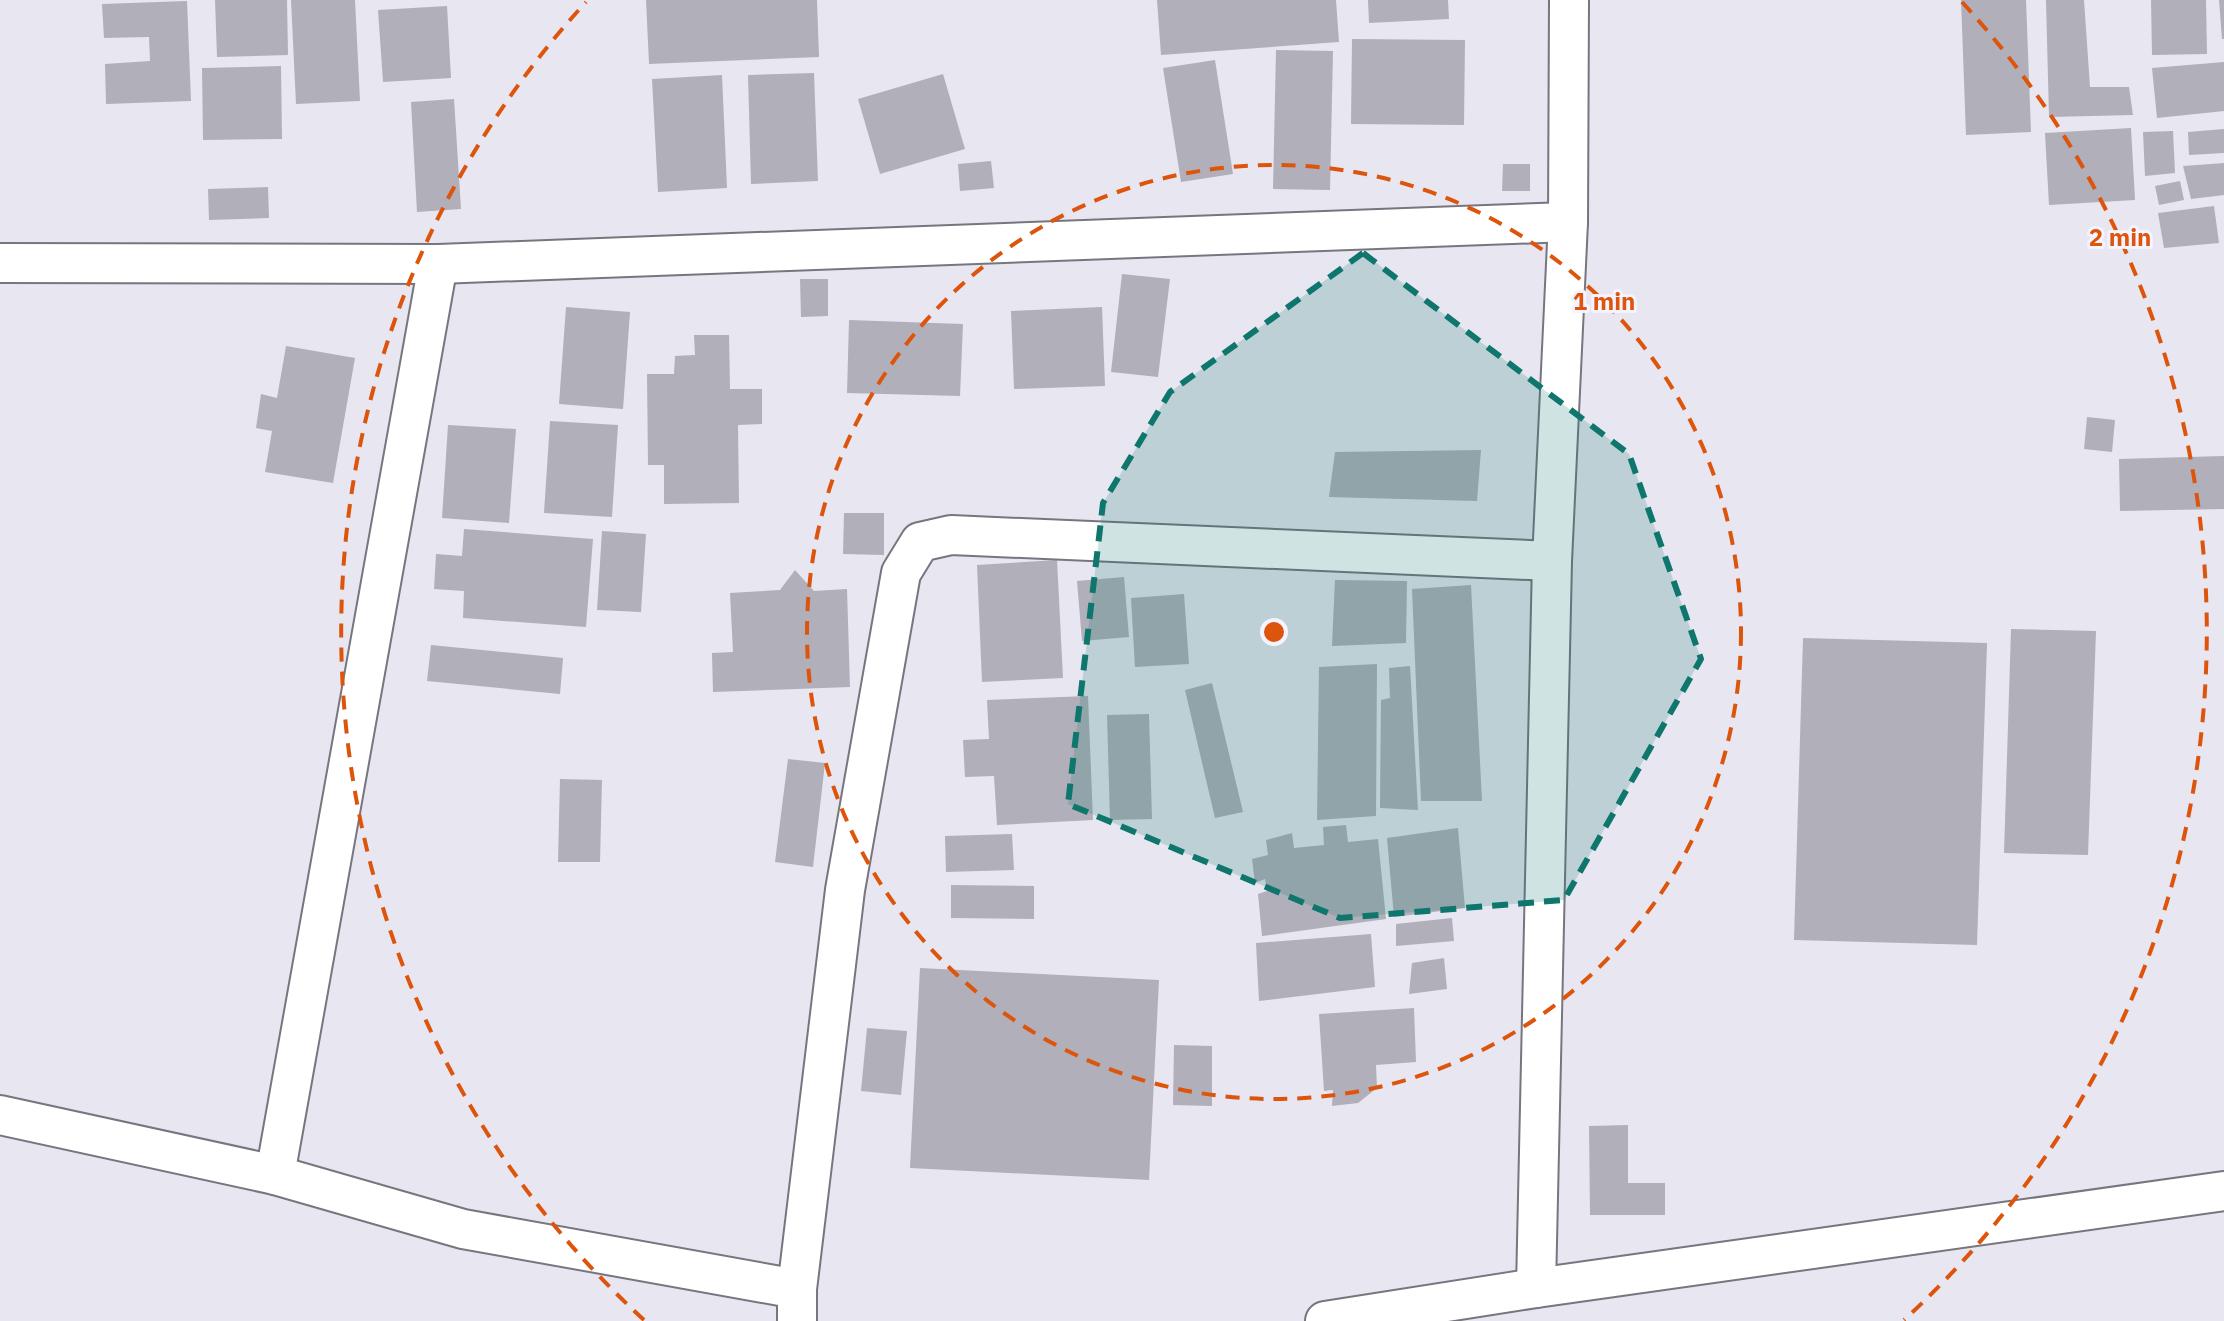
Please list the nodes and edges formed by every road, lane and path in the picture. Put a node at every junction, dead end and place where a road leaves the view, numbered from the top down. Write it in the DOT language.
graph roads {
  1 [pos="1569,0"];
  2 [pos="1568,222"];
  3 [pos="0,263"];
  4 [pos="438,264"];
  5 [pos="1552,561"];
  6 [pos="0,1115"];
  7 [pos="275,1175"];
  8 [pos="2224,1191"];
  9 [pos="1536,1288"];
  10 [pos="797,1305"];
  11 [pos="1325,1321"];
  1 -- 2 [label="street"];
  2 -- 4 [label="street"];
  2 -- 5 [label="street"];
  3 -- 4 [label="street"];
  4 -- 7 [label="street"];
  5 -- 9 [label="street"];
  5 -- 10 [label="street"];
  6 -- 7 [label="street"];
  7 -- 10 [label="street"];
  8 -- 9 [label="street"];
  9 -- 11 [label="street"];
}
